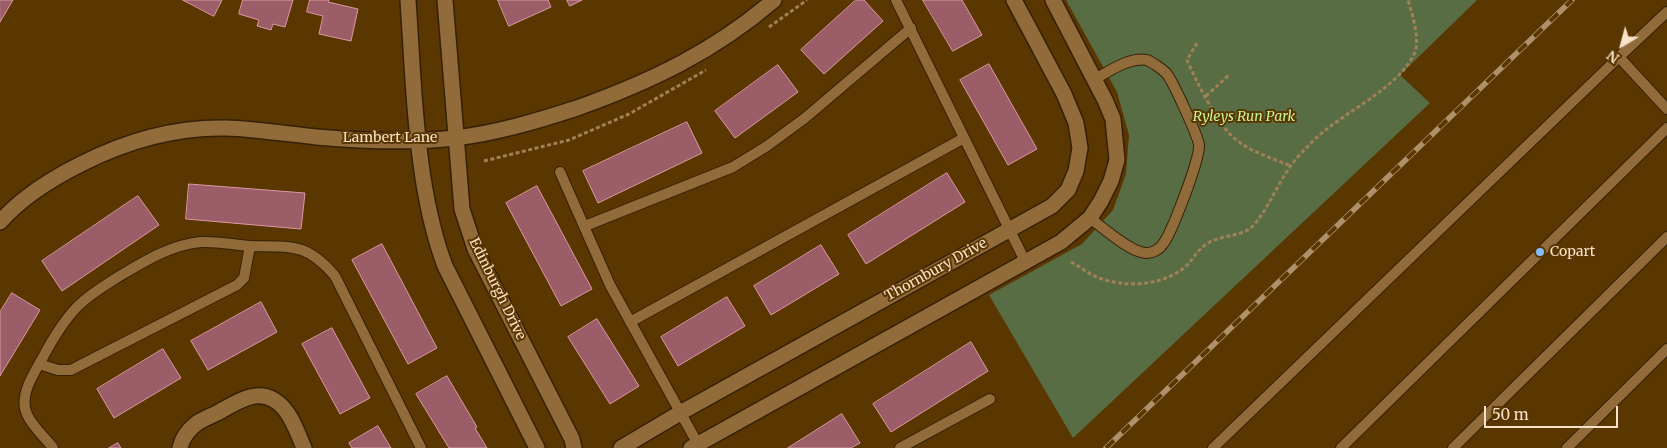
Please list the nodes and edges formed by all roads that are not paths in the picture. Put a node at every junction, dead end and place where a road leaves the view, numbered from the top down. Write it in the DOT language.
graph roads {
  1 [pos="408,0"];
  2 [pos="445,0"];
  3 [pos="774,0"];
  4 [pos="896,0"];
  5 [pos="1014,0"];
  6 [pos="1053,0"];
  7 [pos="1667,12"];
  8 [pos="911,28"];
  9 [pos="1619,57"];
  10 [pos="1094,79"];
  11 [pos="1667,109"];
  12 [pos="1667,128"];
  13 [pos="455,138"];
  14 [pos="964,138"];
  15 [pos="417,140"];
  16 [pos="560,172"];
  17 [pos="1090,218"];
  18 [pos="0,222"];
  19 [pos="585,226"];
  20 [pos="1009,229"];
  21 [pos="1667,237"];
  22 [pos="250,246"];
  23 [pos="1025,261"];
  24 [pos="630,322"];
  25 [pos="1667,349"];
  26 [pos="39,364"];
  27 [pos="990,399"];
  28 [pos="680,413"];
  29 [pos="696,447"];
  30 [pos="53,448"];
  31 [pos="180,448"];
  32 [pos="304,448"];
  33 [pos="421,448"];
  34 [pos="537,448"];
  35 [pos="574,448"];
  36 [pos="620,448"];
  37 [pos="900,448"];
  38 [pos="1214,448"];
  39 [pos="1341,448"];
  40 [pos="1453,448"];
  41 [pos="1567,448"];
  1 -- 15 [label="street"];
  2 -- 13 [label="street, Edinburgh Drive"];
  3 -- 13 [label="street, Lambert Lane"];
  4 -- 8 [label="lane"];
  5 -- 20 [label="street, Thornbury Drive"];
  6 -- 10 [label="street"];
  7 -- 9 [label="lane"];
  8 -- 14 [label="lane"];
  8 -- 19 [label="lane"];
  9 -- 11 [label="lane"];
  9 -- 38 [label="lane"];
  10 -- 17 [label="street"];
  10 -- 17 [label="lane"];
  12 -- 39 [label="lane"];
  13 -- 15 [label="street, Lambert Lane"];
  13 -- 35 [label="street, Edinburgh Drive"];
  14 -- 20 [label="lane"];
  14 -- 24 [label="lane"];
  15 -- 18 [label="street, Lambert Lane"];
  15 -- 34 [label="street"];
  16 -- 19 [label="lane"];
  17 -- 23 [label="street"];
  19 -- 24 [label="lane"];
  20 -- 23 [label="lane"];
  20 -- 28 [label="street, Thornbury Drive"];
  21 -- 40 [label="lane"];
  22 -- 26 [label="lane"];
  22 -- 26 [label="lane"];
  22 -- 33 [label="lane"];
  23 -- 29 [label="street"];
  24 -- 28 [label="lane"];
  25 -- 41 [label="lane"];
  26 -- 30 [label="lane"];
  27 -- 37 [label="lane"];
  28 -- 29 [label="lane"];
  28 -- 36 [label="street, Thornbury Drive"];
  31 -- 32 [label="street"];
}
